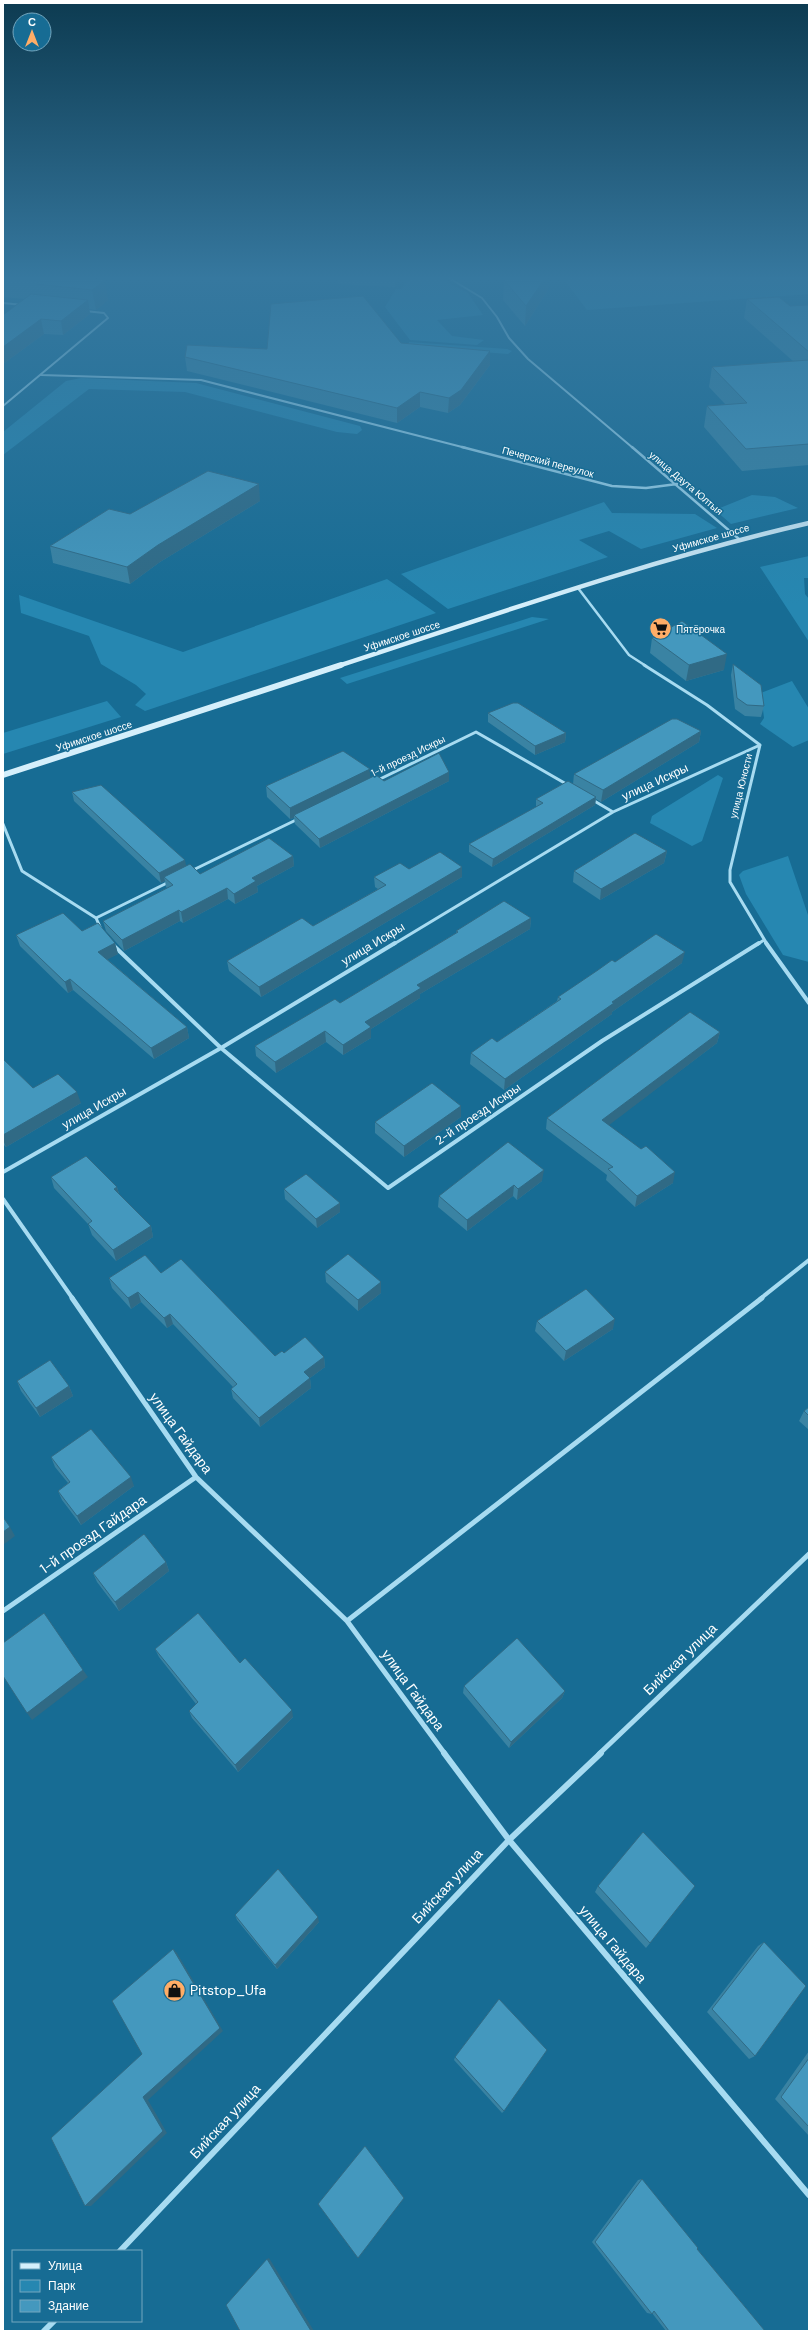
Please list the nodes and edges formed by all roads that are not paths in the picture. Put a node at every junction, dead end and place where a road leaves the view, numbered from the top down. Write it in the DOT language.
graph roads {
  1 [pos="26,387"];
  2 [pos="228,387"];
  3 [pos="561,387"];
  4 [pos="3,406"];
  5 [pos="677,484"];
  6 [pos="809,523"];
  7 [pos="740,539"];
  8 [pos="578,588"];
  9 [pos="760,744"];
  10 [pos="3,775"];
  11 [pos="368,785"];
  12 [pos="572,788"];
  13 [pos="586,796"];
  14 [pos="614,812"];
  15 [pos="304,816"];
  16 [pos="3,824"];
  17 [pos="189,872"];
  18 [pos="175,880"];
  19 [pos="96,918"];
  20 [pos="102,931"];
  21 [pos="764,940"];
  22 [pos="110,943"];
  23 [pos="809,1003"];
  24 [pos="220,1048"];
  25 [pos="3,1172"];
  26 [pos="3,1198"];
  27 [pos="809,1260"];
  28 [pos="196,1477"];
  29 [pos="808,1555"];
  30 [pos="3,1611"];
  31 [pos="347,1621"];
  32 [pos="509,1840"];
  33 [pos="809,2195"];
  34 [pos="121,2250"];
  35 [pos="53,2322"];
  36 [pos="44,2331"];
  1 -- 4 [label="street"];
  2 -- 5 [label="street, Печерский переулок"];
  3 -- 5 [label="street, улица Даута Юлтыя"];
  5 -- 7 [label="street, улица Даута Юлтыя"];
  6 -- 7 [label="main road, Уфимское шоссе"];
  7 -- 8 [label="main road, Уфимское шоссе"];
  8 -- 9 [label="street, улица Юности"];
  8 -- 10 [label="main road, Уфимское шоссе"];
  9 -- 14 [label="street, улица Искры"];
  9 -- 21 [label="street, улица Юности"];
  11 -- 12 [label="street, 1-й проезд Искры"];
  13 -- 14 [label="street"];
  14 -- 24 [label="street, улица Искры"];
  15 -- 17 [label="street"];
  16 -- 19 [label="street"];
  18 -- 19 [label="street"];
  19 -- 20 [label="street"];
  21 -- 23 [label="street, улица Юности"];
  21 -- 24 [label="street, 2-й проезд Искры"];
  22 -- 24 [label="street"];
  24 -- 25 [label="street, улица Искры"];
  26 -- 28 [label="street, улица Гайдара"];
  27 -- 31 [label="street"];
  28 -- 30 [label="street, 1-й проезд Гайдара"];
  28 -- 31 [label="street, улица Гайдара"];
  29 -- 32 [label="street, Бийская улица"];
  31 -- 32 [label="street, улица Гайдара"];
  32 -- 33 [label="street, улица Гайдара"];
  32 -- 34 [label="street, Бийская улица"];
  35 -- 36 [label="street"];
}
